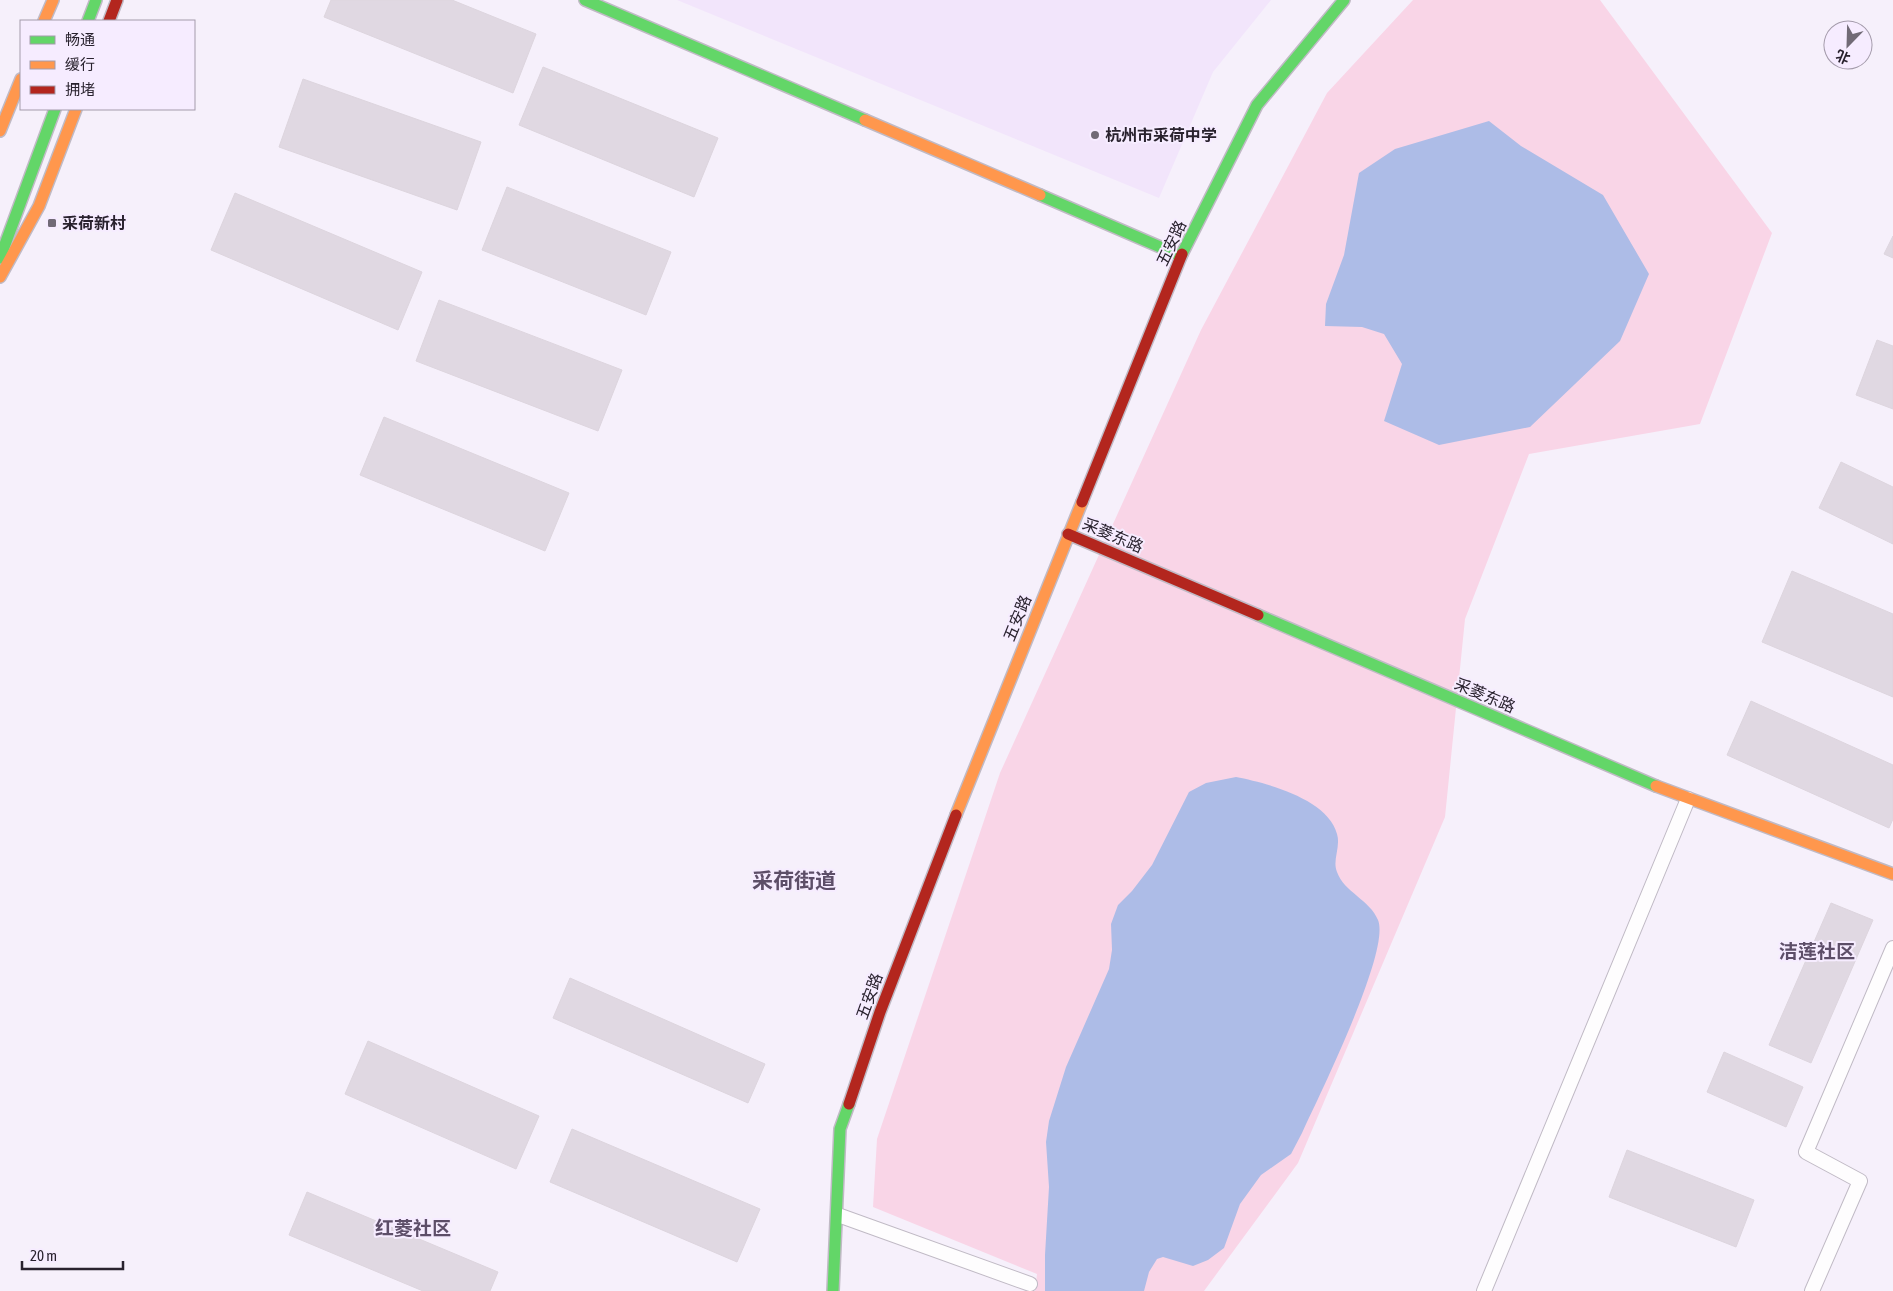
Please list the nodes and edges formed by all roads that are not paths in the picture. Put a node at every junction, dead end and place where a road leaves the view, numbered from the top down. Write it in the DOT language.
graph roads {
  1 [pos="53,0"];
  2 [pos="96,0"];
  3 [pos="117,0"];
  4 [pos="585,0"];
  5 [pos="1344,0"];
  6 [pos="44,20"];
  7 [pos="88,20"];
  8 [pos="109,20"];
  9 [pos="20,81"];
  10 [pos="55,110"];
  11 [pos="76,110"];
  12 [pos="0,131"];
  13 [pos="1181,256"];
  14 [pos="0,258"];
  15 [pos="0,276"];
  16 [pos="1068,534"];
  17 [pos="1688,799"];
  18 [pos="1893,874"];
  19 [pos="1893,948"];
  20 [pos="838,1215"];
  21 [pos="1030,1284"];
  22 [pos="833,1291"];
  23 [pos="1484,1291"];
  24 [pos="1812,1291"];
  1 -- 6 [label="main road"];
  2 -- 7 [label="main road"];
  3 -- 8 [label="main road"];
  4 -- 13 [label="main road"];
  5 -- 13 [label="main road, 五安路"];
  9 -- 12 [label="main road"];
  10 -- 14 [label="main road"];
  11 -- 15 [label="main road"];
  13 -- 16 [label="main road, 五安路"];
  16 -- 17 [label="main road, 采菱东路"];
  16 -- 20 [label="main road, 五安路"];
  17 -- 18 [label="main road, 采菱东路"];
  17 -- 23 [label="lane"];
  19 -- 24 [label="lane"];
  20 -- 21 [label="lane"];
  20 -- 22 [label="main road, 五安路"];
}
